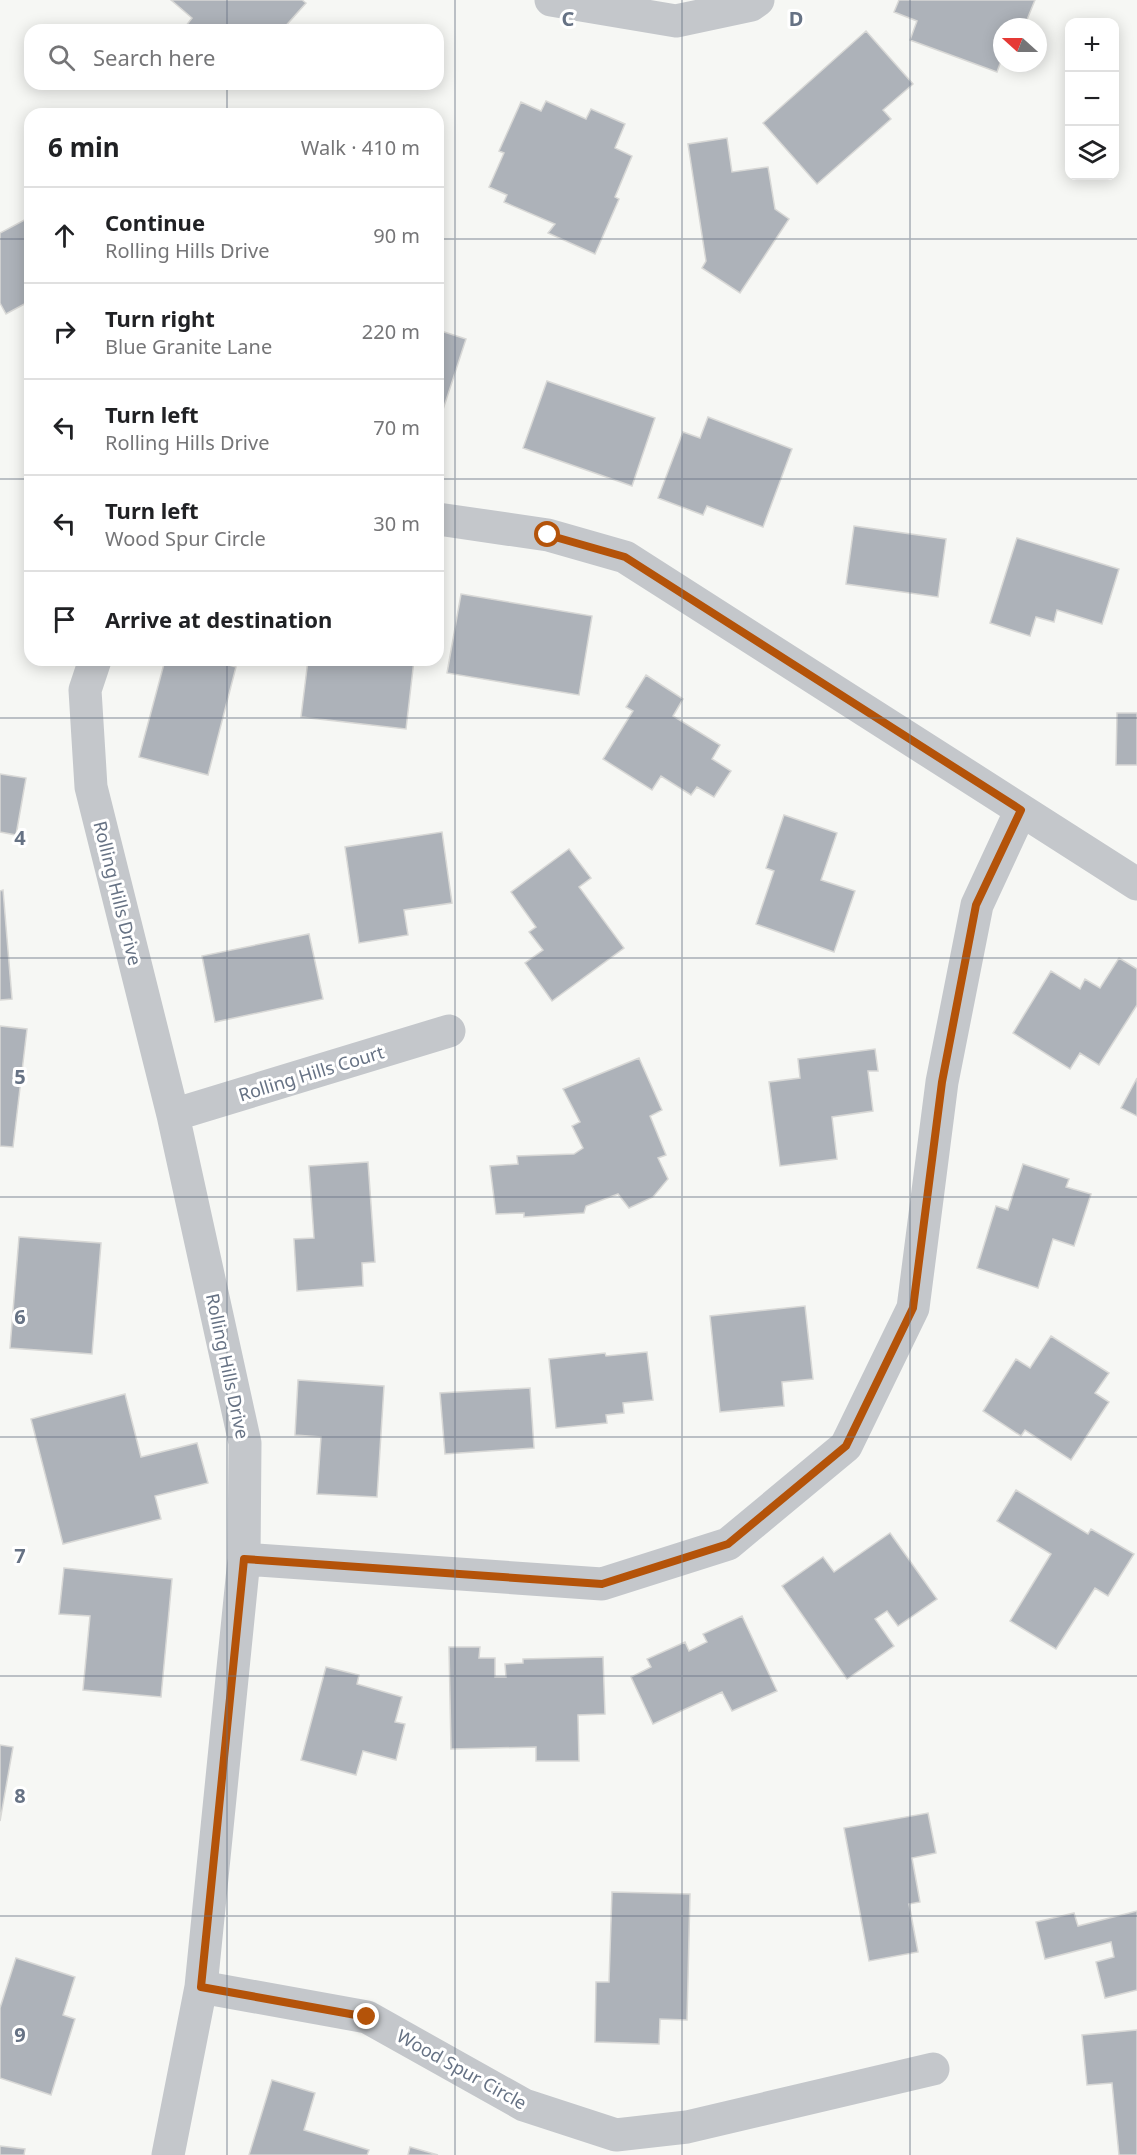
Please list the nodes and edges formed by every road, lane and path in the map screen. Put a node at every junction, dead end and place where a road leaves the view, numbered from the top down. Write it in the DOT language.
graph roads {
  1 [pos="551,0"];
  2 [pos="758,0"];
  3 [pos="444,520"];
  4 [pos="93,666"];
  5 [pos="1021,810"];
  6 [pos="1137,884"];
  7 [pos="449,1031"];
  8 [pos="173,1115"];
  9 [pos="244,1559"];
  10 [pos="201,1987"];
  11 [pos="933,2069"];
  12 [pos="168,2155"];
  1 -- 2 [label="street"];
  3 -- 5 [label="street"];
  4 -- 8 [label="street, Rolling Hills Drive"];
  5 -- 6 [label="street"];
  5 -- 9 [label="street"];
  7 -- 8 [label="street, Rolling Hills Court"];
  8 -- 9 [label="street, Rolling Hills Drive"];
  9 -- 10 [label="street, Rolling Hills Drive"];
  10 -- 11 [label="street, Wood Spur Circle"];
  10 -- 12 [label="street, Rolling Hills Drive"];
}
